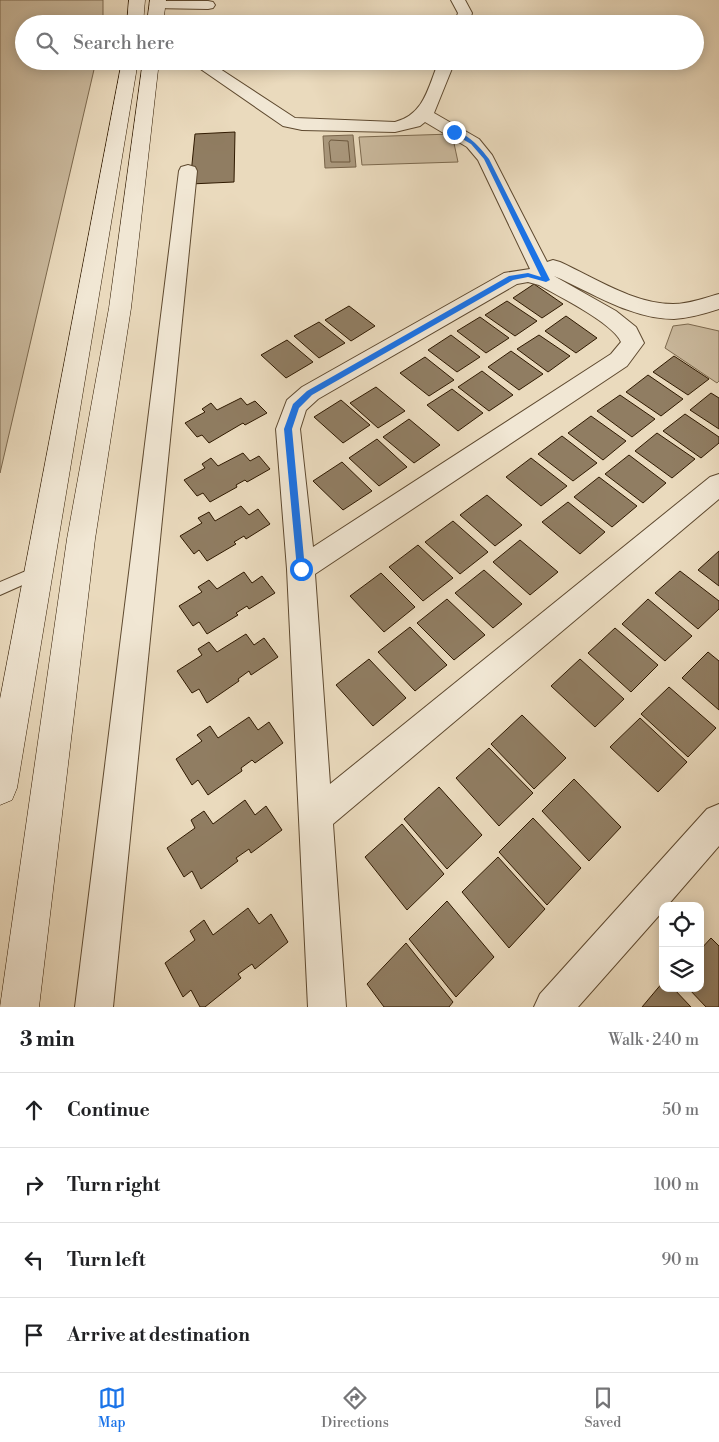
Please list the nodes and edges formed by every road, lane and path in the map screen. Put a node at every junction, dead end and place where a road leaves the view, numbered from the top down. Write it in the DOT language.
graph roads {
  1 [pos="137,0"];
  2 [pos="458,0"];
  3 [pos="157,2"];
  4 [pos="212,2"];
  5 [pos="136,15"];
  6 [pos="156,15"];
  7 [pos="197,15"];
  8 [pos="464,15"];
  9 [pos="128,70"];
  10 [pos="150,70"];
  11 [pos="211,70"];
  12 [pos="443,70"];
  13 [pos="424,114"];
  14 [pos="188,171"];
  15 [pos="534,258"];
  16 [pos="546,280"];
  17 [pos="719,300"];
  18 [pos="719,484"];
  19 [pos="301,569"];
  20 [pos="40,571"];
  21 [pos="0,589"];
  22 [pos="0,788"];
  23 [pos="317,816"];
  24 [pos="719,821"];
  25 [pos="19,1007"];
  26 [pos="94,1007"];
  27 [pos="327,1007"];
  28 [pos="553,1007"];
  1 -- 5 [label="street"];
  2 -- 8 [label="street"];
  3 -- 4 [label="street"];
  3 -- 6 [label="street"];
  4 -- 7 [label="street"];
  9 -- 20 [label="street"];
  10 -- 25 [label="street"];
  11 -- 13 [label="street"];
  12 -- 13 [label="street"];
  13 -- 15 [label="street"];
  14 -- 26 [label="street"];
  15 -- 16 [label="street"];
  15 -- 17 [label="street"];
  16 -- 19 [label="street"];
  16 -- 19 [label="street"];
  18 -- 23 [label="street"];
  19 -- 23 [label="street"];
  20 -- 21 [label="lane"];
  20 -- 22 [label="street"];
  23 -- 27 [label="street"];
  24 -- 28 [label="street"];
}
